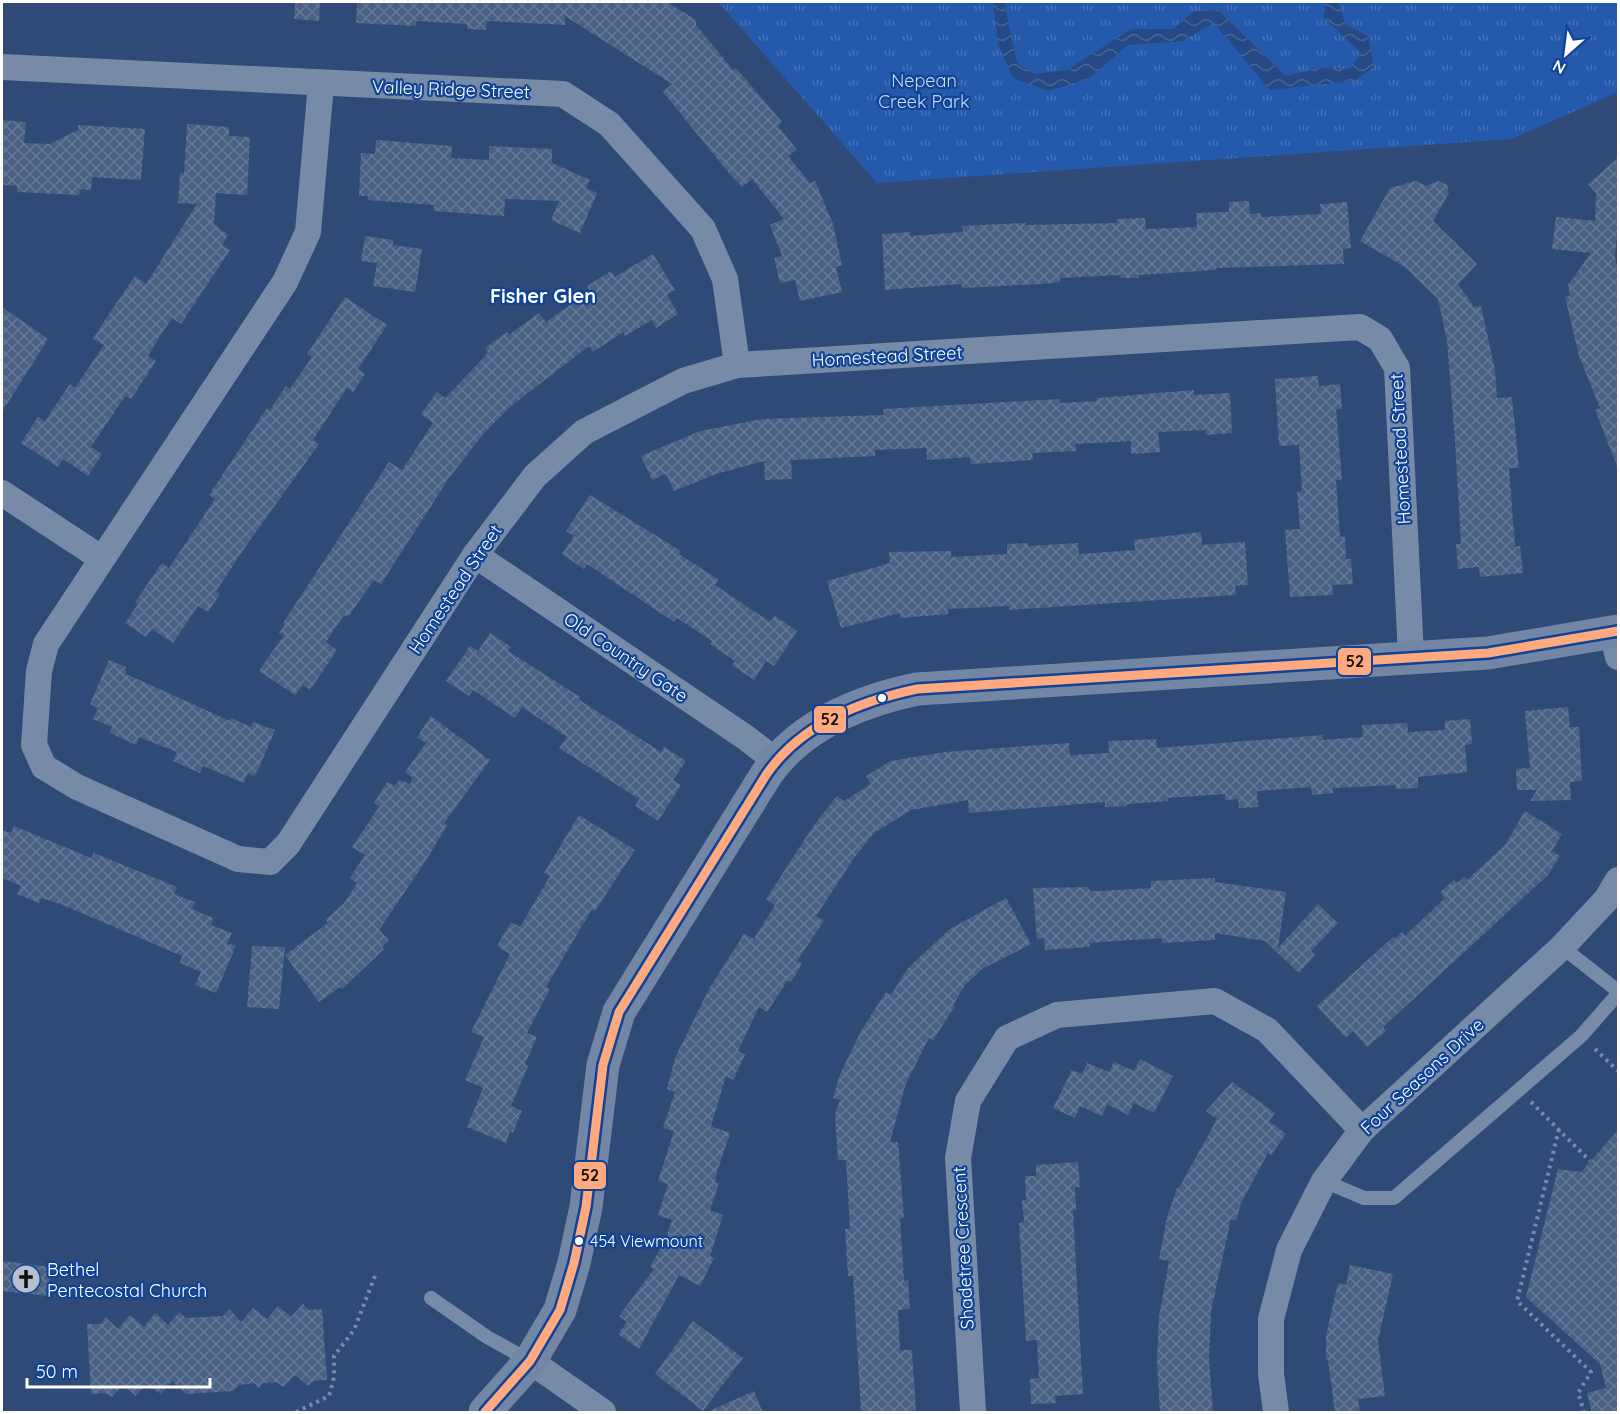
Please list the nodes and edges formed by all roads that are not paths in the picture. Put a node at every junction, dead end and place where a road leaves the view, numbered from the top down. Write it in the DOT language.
graph roads {
  1 [pos="2,67"];
  2 [pos="321,84"];
  3 [pos="738,365"];
  4 [pos="2,492"];
  5 [pos="475,555"];
  6 [pos="101,558"];
  7 [pos="1616,640"];
  8 [pos="1411,656"];
  9 [pos="776,761"];
  10 [pos="1618,880"];
  11 [pos="1562,947"];
  12 [pos="1618,992"];
  13 [pos="1362,1130"];
  14 [pos="1324,1181"];
  15 [pos="431,1298"];
  16 [pos="530,1360"];
  17 [pos="485,1413"];
  18 [pos="603,1413"];
  19 [pos="973,1413"];
  20 [pos="1276,1413"];
  1 -- 2 [label="street, Valley Ridge Street"];
  2 -- 3 [label="street, Valley Ridge Street"];
  2 -- 6 [label="street, Homestead Street"];
  3 -- 5 [label="street, Homestead Street"];
  3 -- 8 [label="street, Homestead Street"];
  4 -- 6 [label="street"];
  5 -- 6 [label="street, Homestead Street"];
  5 -- 9 [label="street, Old Country Gate"];
  7 -- 8 [label="street"];
  8 -- 9 [label="street"];
  9 -- 16 [label="street"];
  10 -- 11 [label="street, Four Seasons Drive"];
  11 -- 12 [label="lane"];
  11 -- 13 [label="street, Four Seasons Drive"];
  12 -- 14 [label="lane"];
  13 -- 14 [label="street, Four Seasons Drive"];
  13 -- 19 [label="street, Shadetree Crescent"];
  14 -- 20 [label="street, Four Seasons Drive"];
  15 -- 16 [label="lane"];
  16 -- 17 [label="street"];
  16 -- 18 [label="street"];
}
